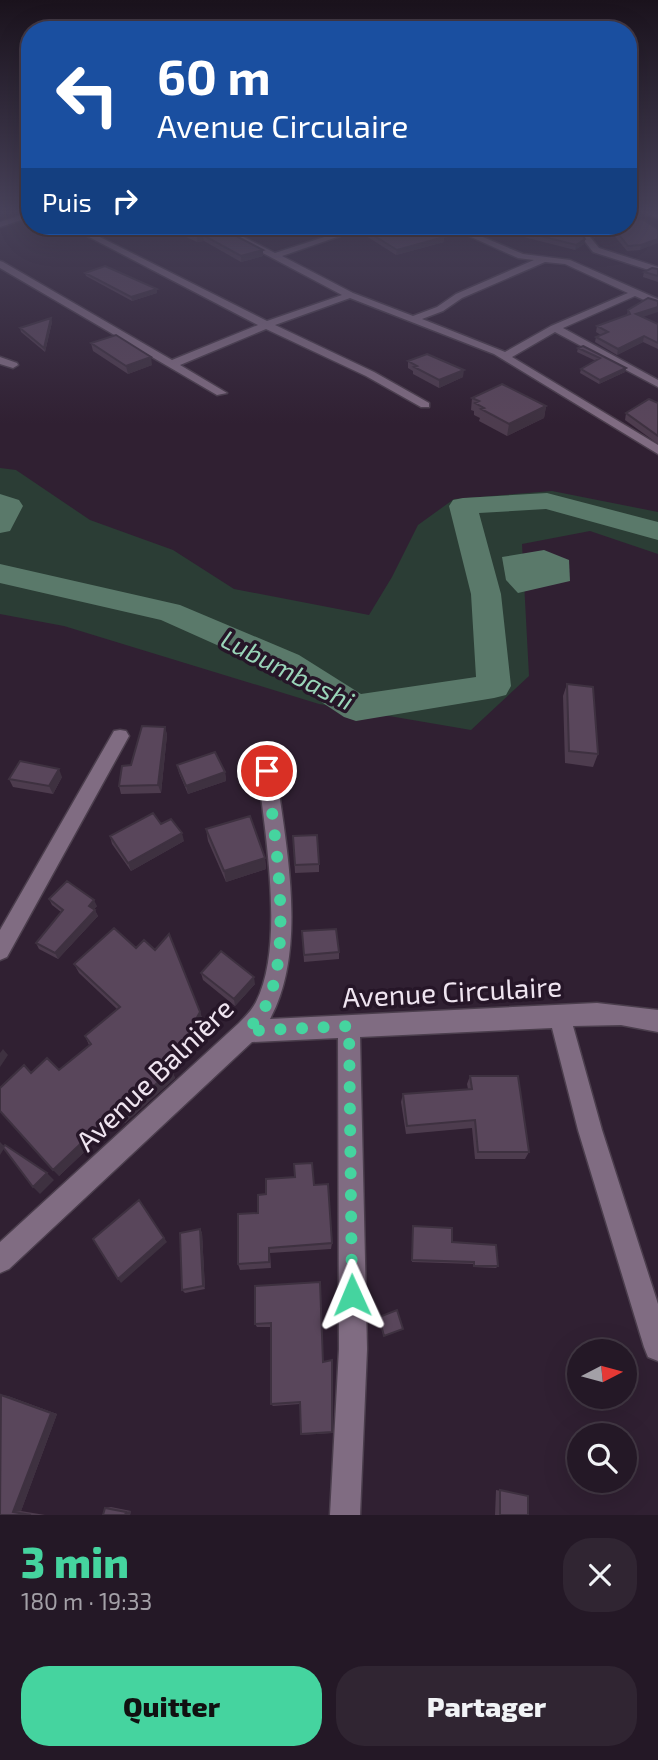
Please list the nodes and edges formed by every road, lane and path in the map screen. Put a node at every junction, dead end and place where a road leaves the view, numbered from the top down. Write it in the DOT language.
graph roads {
  1 [pos="32,283"];
  2 [pos="183,283"];
  3 [pos="326,283"];
  4 [pos="489,283"];
  5 [pos="613,283"];
  6 [pos="635,293"];
  7 [pos="350,295"];
  8 [pos="658,303"];
  9 [pos="412,320"];
  10 [pos="266,325"];
  11 [pos="555,328"];
  12 [pos="506,356"];
  13 [pos="0,360"];
  14 [pos="13,365"];
  15 [pos="172,365"];
  16 [pos="658,384"];
  17 [pos="221,393"];
  18 [pos="425,405"];
  19 [pos="658,450"];
  20 [pos="120,736"];
  21 [pos="267,771"];
  22 [pos="0,950"];
  23 [pos="560,1017"];
  24 [pos="658,1021"];
  25 [pos="349,1026"];
  26 [pos="247,1031"];
  27 [pos="0,1260"];
  28 [pos="658,1347"];
  29 [pos="345,1515"];
  1 -- 15 [label="street"];
  2 -- 10 [label="street"];
  3 -- 7 [label="street"];
  4 -- 9 [label="street"];
  5 -- 6 [label="street"];
  6 -- 8 [label="street"];
  6 -- 11 [label="street"];
  7 -- 9 [label="street"];
  7 -- 10 [label="street"];
  9 -- 12 [label="street"];
  10 -- 15 [label="street"];
  10 -- 18 [label="street"];
  11 -- 12 [label="street"];
  11 -- 16 [label="street"];
  12 -- 19 [label="street"];
  13 -- 14 [label="street"];
  15 -- 17 [label="street"];
  20 -- 22 [label="street"];
  21 -- 26 [label="street, Avenue Balnière"];
  23 -- 24 [label="street, Avenue Circulaire"];
  23 -- 25 [label="street, Avenue Circulaire"];
  23 -- 28 [label="street"];
  25 -- 26 [label="street, Avenue Circulaire"];
  25 -- 29 [label="street"];
  26 -- 27 [label="street, Avenue Balnière"];
}
